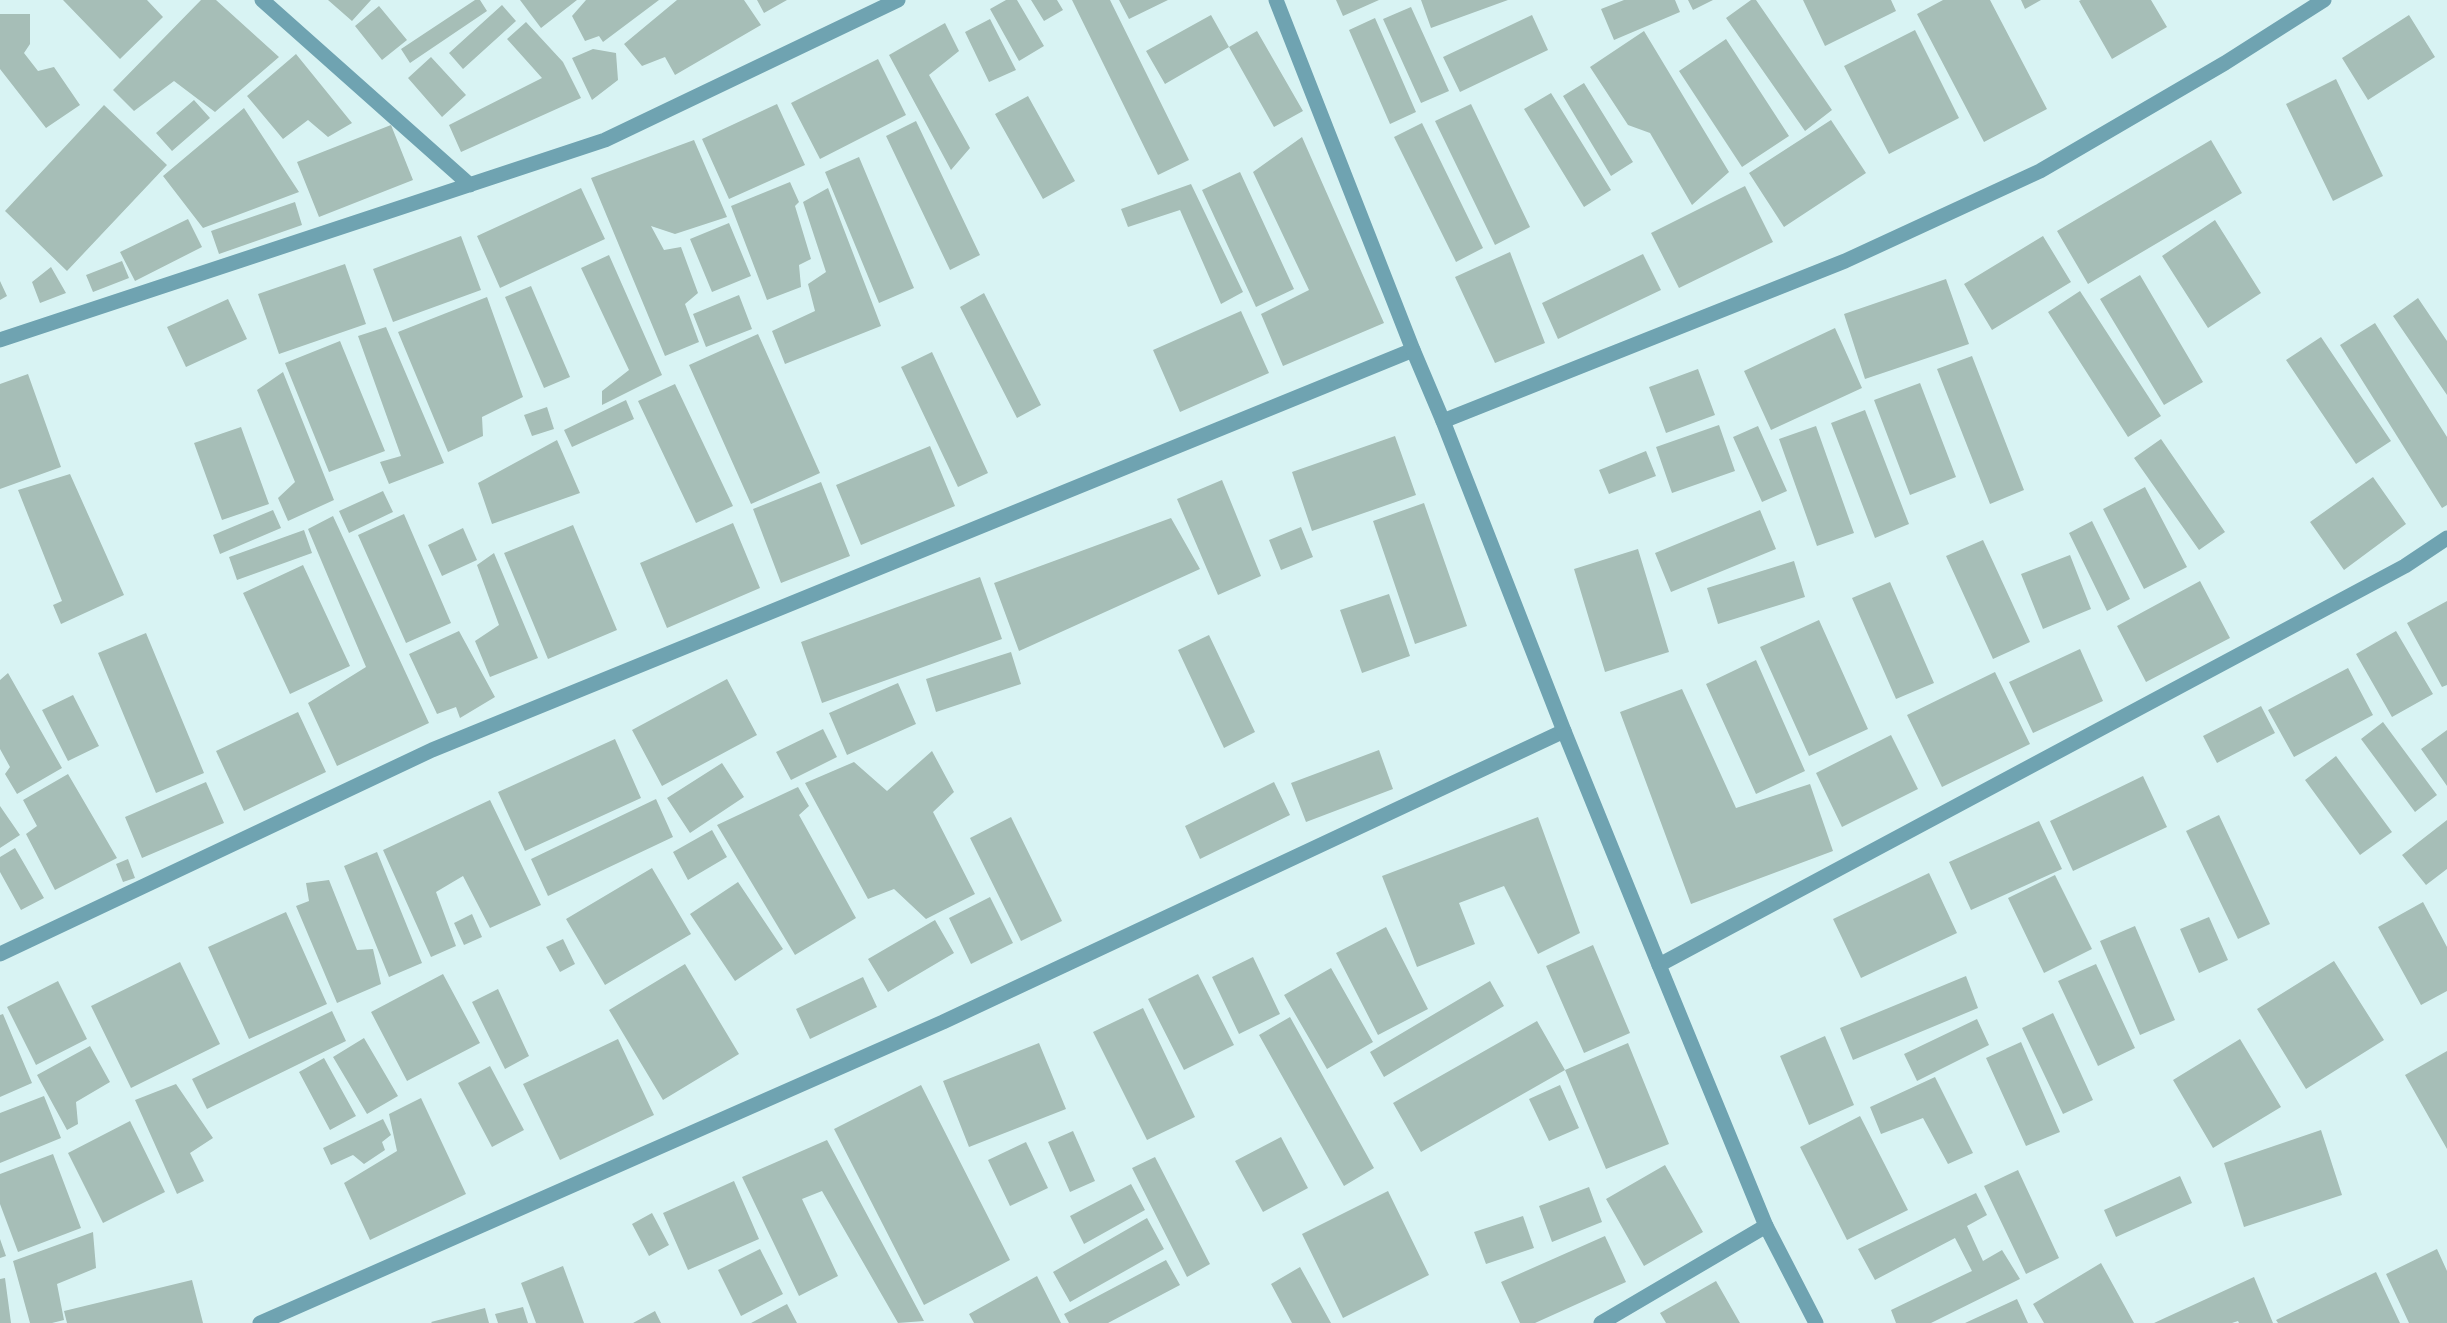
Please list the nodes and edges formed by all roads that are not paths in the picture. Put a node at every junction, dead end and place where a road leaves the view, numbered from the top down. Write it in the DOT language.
graph roads {
  1 [pos="261,0"];
  2 [pos="898,0"];
  3 [pos="1276,0"];
  4 [pos="2324,0"];
  5 [pos="470,185"];
  6 [pos="0,340"];
  7 [pos="1413,350"];
  8 [pos="1443,421"];
  9 [pos="2447,538"];
  10 [pos="1564,731"];
  11 [pos="0,954"];
  12 [pos="1659,965"];
  13 [pos="1766,1226"];
  14 [pos="260,1323"];
  15 [pos="1601,1323"];
  16 [pos="1816,1323"];
  1 -- 5 [label="street"];
  2 -- 5 [label="street"];
  3 -- 7 [label="street"];
  4 -- 8 [label="street"];
  5 -- 6 [label="street"];
  7 -- 8 [label="street"];
  7 -- 11 [label="street"];
  8 -- 10 [label="street"];
  9 -- 12 [label="street"];
  10 -- 12 [label="street"];
  10 -- 14 [label="street"];
  12 -- 13 [label="street"];
  13 -- 15 [label="street"];
  13 -- 16 [label="street"];
}
